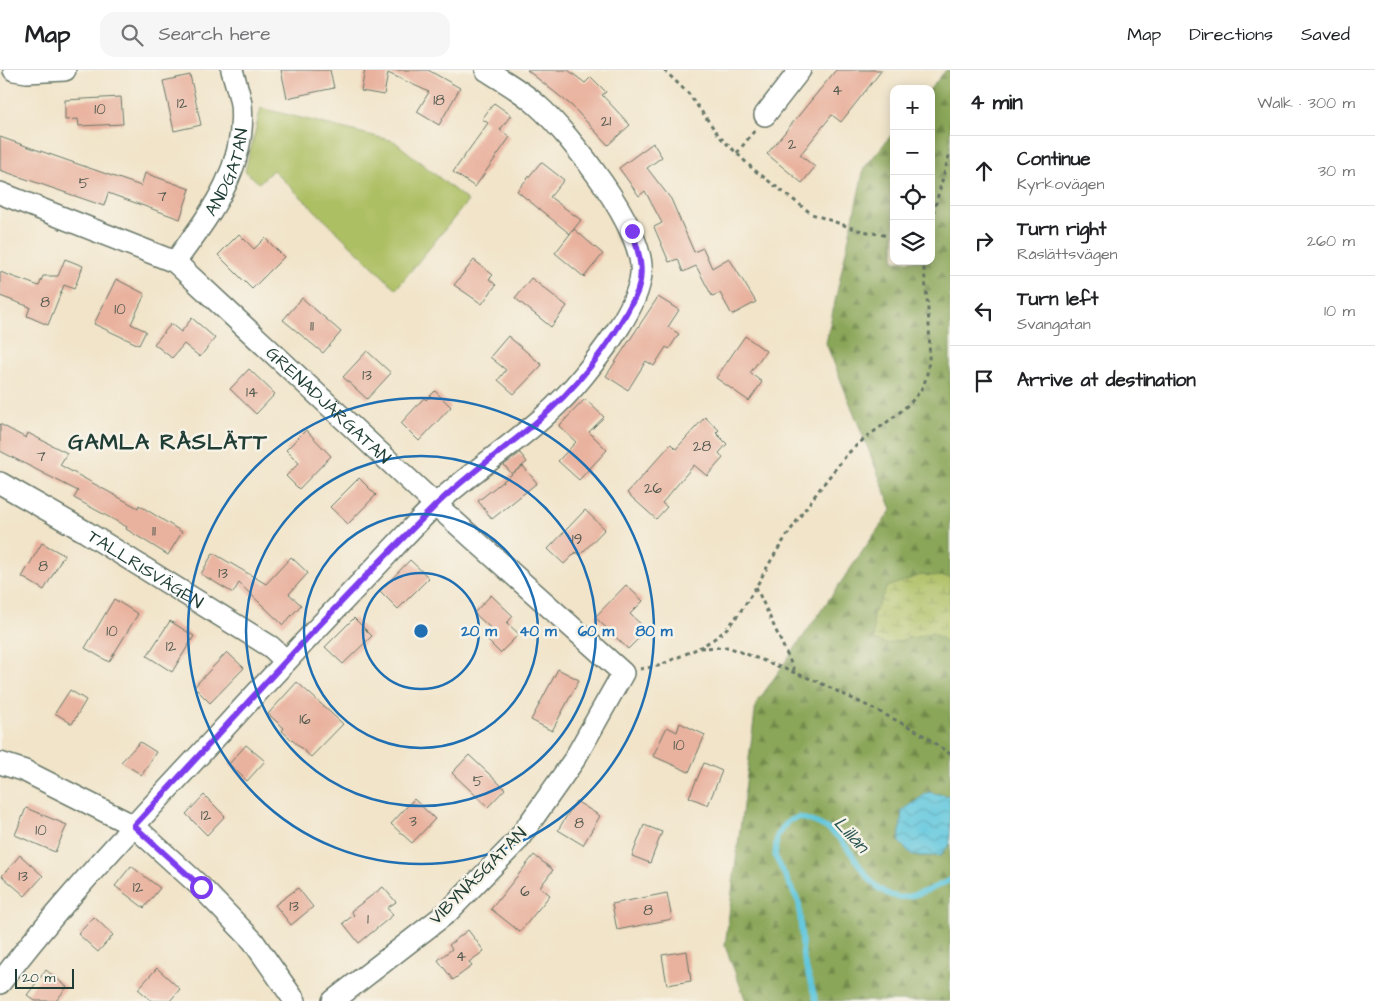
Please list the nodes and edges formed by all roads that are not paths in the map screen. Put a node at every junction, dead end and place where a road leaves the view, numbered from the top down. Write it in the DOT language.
graph roads {
  1 [pos="14,70"];
  2 [pos="65,70"];
  3 [pos="232,70"];
  4 [pos="486,70"];
  5 [pos="800,70"];
  6 [pos="765,115"];
  7 [pos="0,193"];
  8 [pos="175,262"];
  9 [pos="0,483"];
  10 [pos="436,505"];
  11 [pos="286,661"];
  12 [pos="623,672"];
  13 [pos="0,763"];
  14 [pos="134,826"];
  15 [pos="0,983"];
  16 [pos="295,1001"];
  17 [pos="333,1001"];
  1 -- 2 [label="street"];
  3 -- 8 [label="street, ANDGATAN"];
  4 -- 10 [label="street"];
  5 -- 6 [label="street"];
  7 -- 8 [label="street, GRENADJÄRGATAN"];
  8 -- 10 [label="street, GRENADJÄRGATAN"];
  9 -- 11 [label="street, TALLRISVÄGEN"];
  10 -- 11 [label="street"];
  10 -- 12 [label="street, GRENADJÄRGATAN"];
  11 -- 14 [label="street"];
  12 -- 17 [label="street, VIBYNÄSGATAN"];
  13 -- 14 [label="street"];
  14 -- 15 [label="street"];
  14 -- 16 [label="street"];
}
